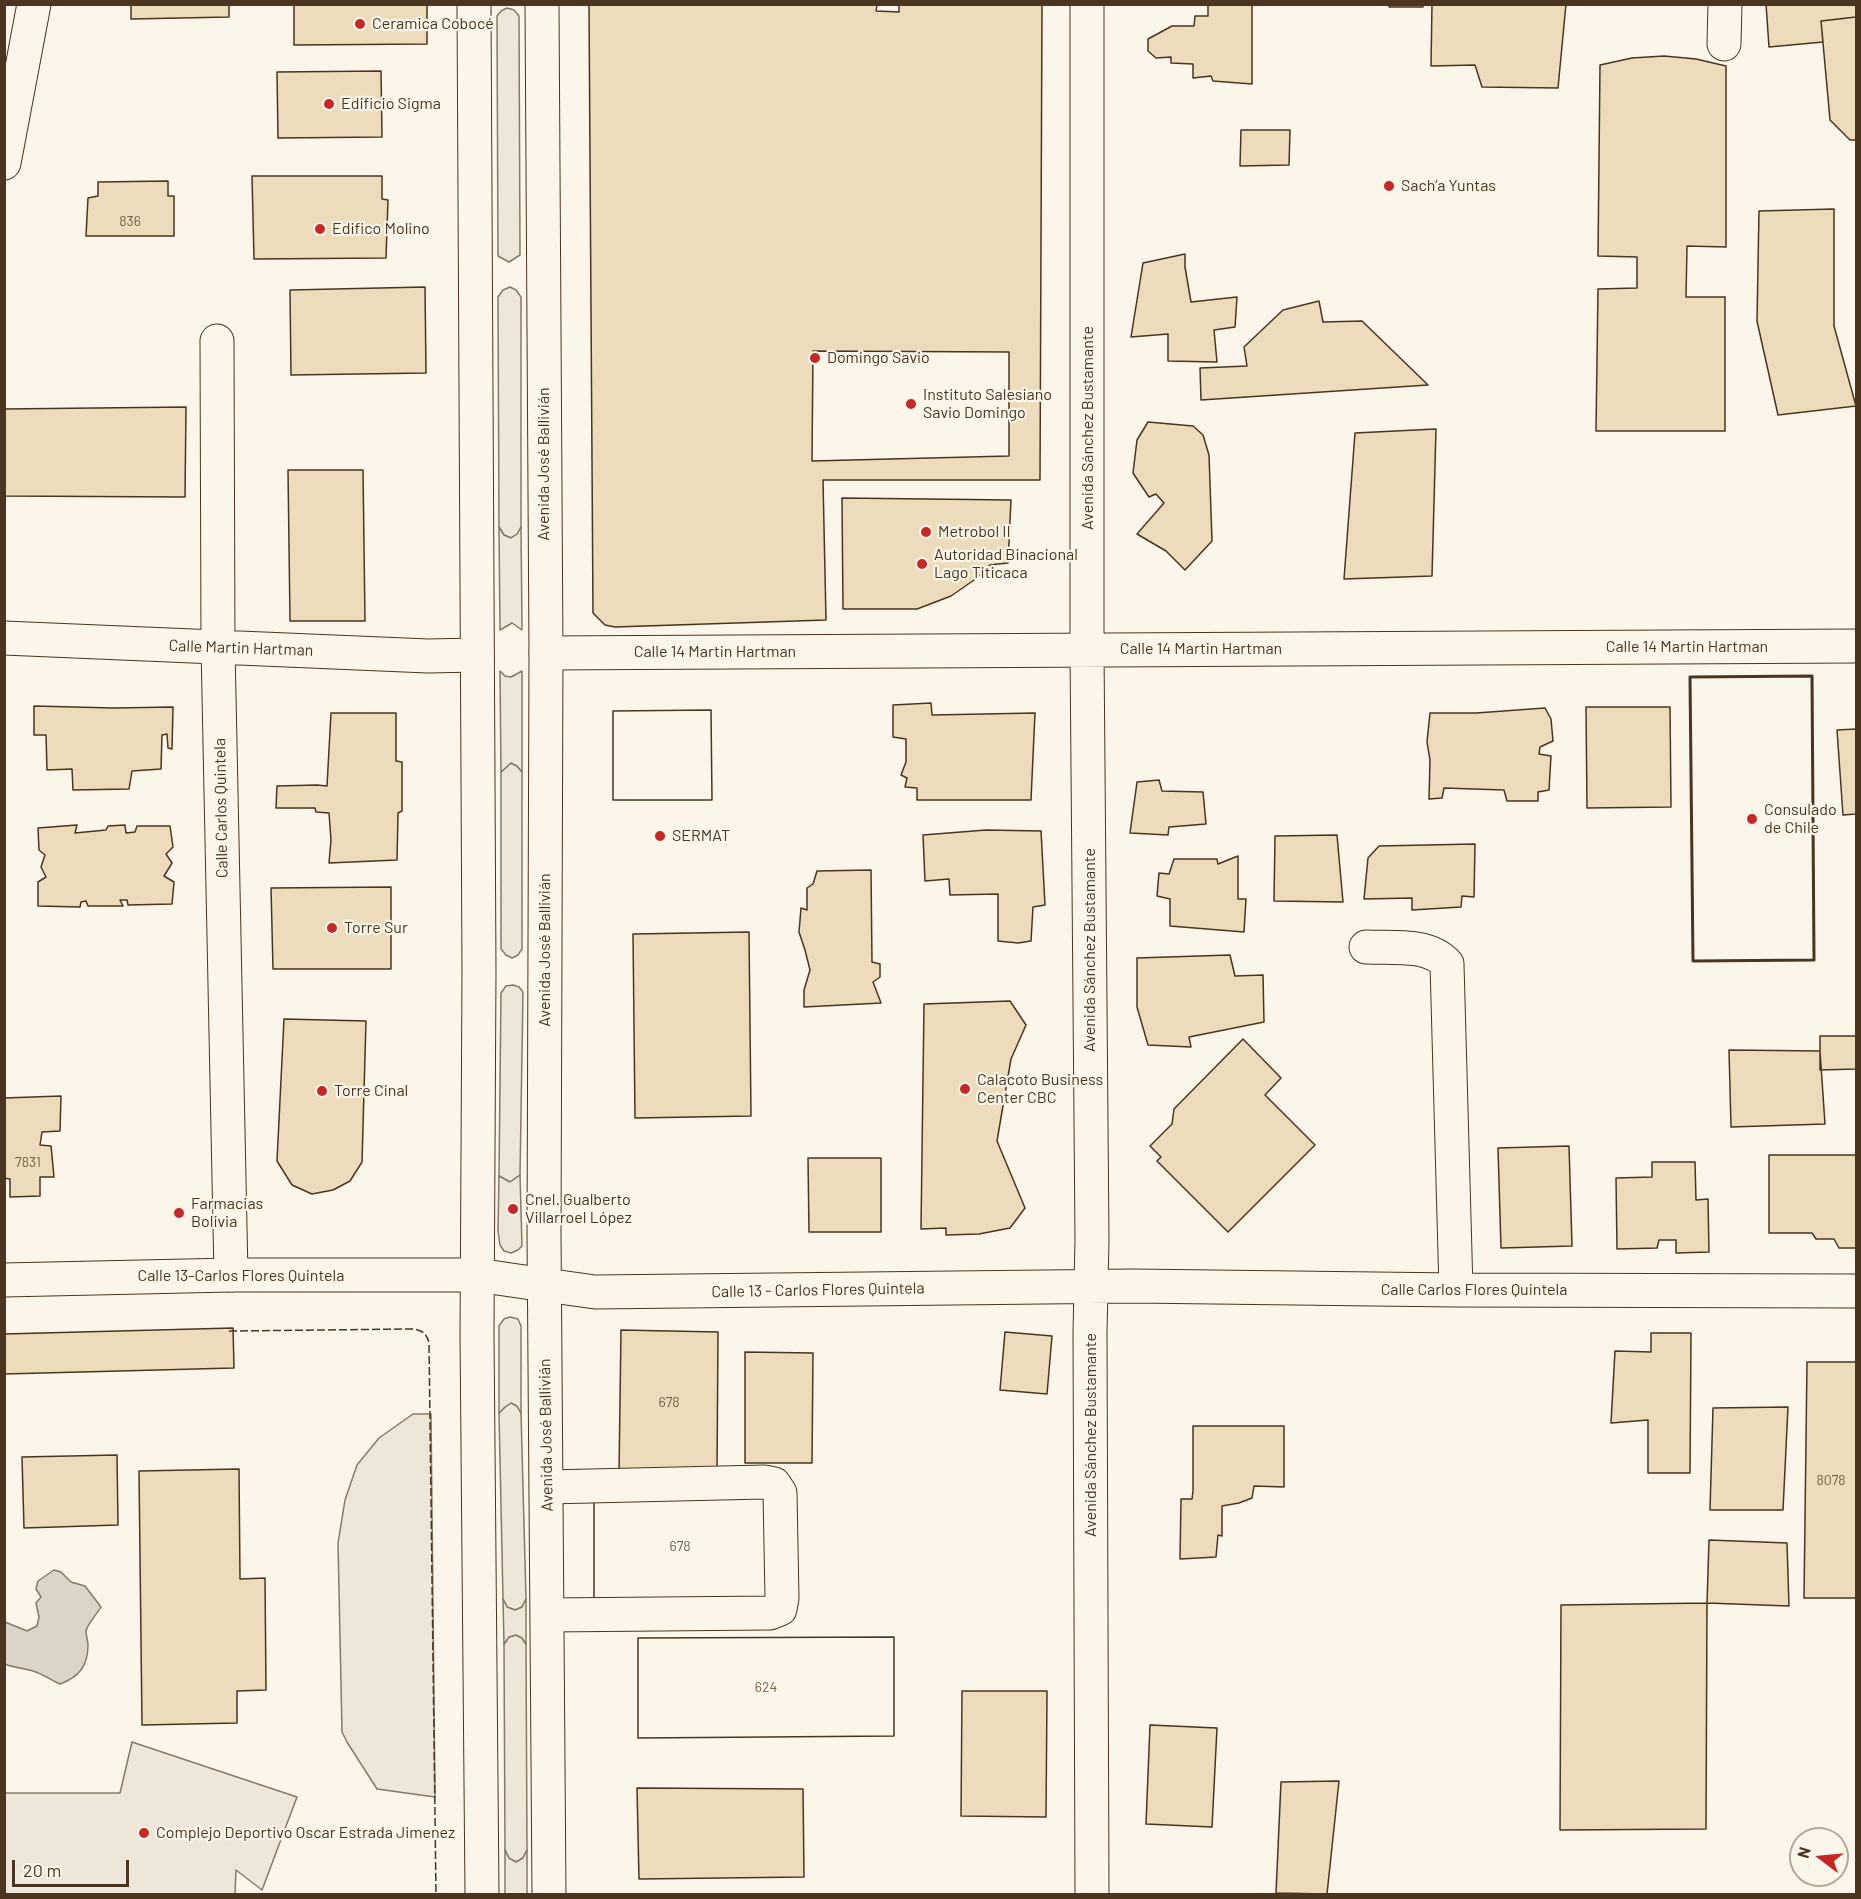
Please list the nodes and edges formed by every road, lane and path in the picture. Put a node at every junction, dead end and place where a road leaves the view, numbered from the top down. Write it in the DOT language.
graph roads {
  1 [pos="34,4"];
  2 [pos="474,4"];
  3 [pos="542,4"];
  4 [pos="1087,4"];
  5 [pos="1725,4"];
  6 [pos="1724,44"];
  7 [pos="4,163"];
  8 [pos="217,341"];
  9 [pos="4,638"];
  10 [pos="1857,646"];
  11 [pos="218,647"];
  12 [pos="1088,650"];
  13 [pos="546,653"];
  14 [pos="477,655"];
  15 [pos="1366,947"];
  16 [pos="231,1275"];
  17 [pos="477,1275"];
  18 [pos="4,1280"];
  19 [pos="545,1285"];
  20 [pos="1091,1287"];
  21 [pos="1456,1290"];
  22 [pos="1857,1291"];
  23 [pos="547,1487"];
  24 [pos="548,1615"];
  25 [pos="482,1894"];
  26 [pos="549,1894"];
  27 [pos="1092,1894"];
  1 -- 7 [label="street"];
  2 -- 14 [label="street"];
  3 -- 13 [label="street, Avenida José Ballivián"];
  4 -- 12 [label="street, Avenida Sánchez Bustamante"];
  5 -- 6 [label="street"];
  8 -- 11 [label="street, Calle Carlos Quintela"];
  9 -- 11 [label="street, Calle Martin Hartman"];
  10 -- 12 [label="street, Calle 14 Martin Hartman"];
  11 -- 14 [label="street, Calle Martin Hartman"];
  11 -- 16 [label="street, Calle Carlos Quintela"];
  12 -- 13 [label="street, Calle 14 Martin Hartman"];
  12 -- 20 [label="street, Avenida Sánchez Bustamante"];
  13 -- 19 [label="street, Avenida José Ballivián"];
  14 -- 17 [label="street"];
  15 -- 21 [label="street"];
  16 -- 17 [label="street, Calle 13-Carlos Flores Quintela"];
  16 -- 18 [label="street, Calle 13-Carlos Flores Quintela"];
  17 -- 19 [label="street, Calle 13-Carlos Flores Quintela"];
  17 -- 25 [label="street"];
  19 -- 20 [label="street, Calle 13 - Carlos Flores Quintela"];
  19 -- 23 [label="street, Avenida José Ballivián"];
  20 -- 21 [label="street, Calle Carlos Flores Quintela"];
  20 -- 27 [label="street, Avenida Sánchez Bustamante"];
  21 -- 22 [label="street, Calle Carlos Flores Quintela"];
  23 -- 24 [label="street, Avenida José Ballivián"];
  23 -- 24 [label="street"];
  24 -- 26 [label="street, Avenida José Ballivián"];
}
